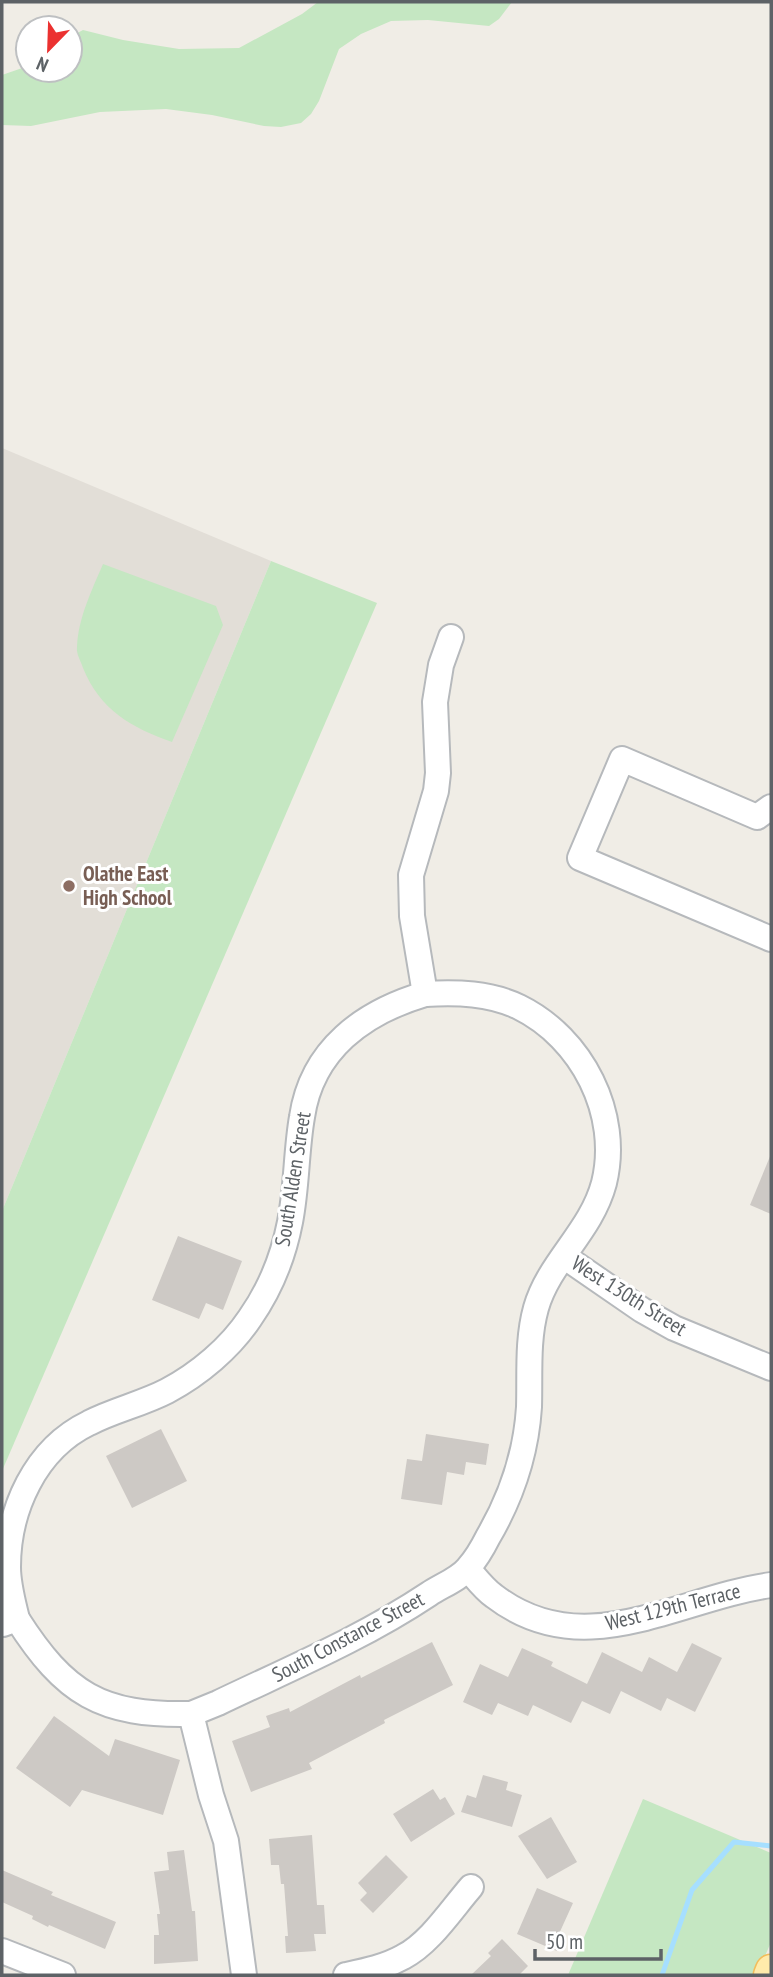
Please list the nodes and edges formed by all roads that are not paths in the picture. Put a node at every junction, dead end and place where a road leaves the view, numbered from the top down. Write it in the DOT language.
graph roads {
  1 [pos="452,637"];
  2 [pos="771,807"];
  3 [pos="771,939"];
  4 [pos="425,994"];
  5 [pos="565,1257"];
  6 [pos="771,1368"];
  7 [pos="468,1569"];
  8 [pos="771,1585"];
  9 [pos="9,1622"];
  10 [pos="191,1714"];
  11 [pos="471,1887"];
  12 [pos="2,1951"];
  13 [pos="62,1975"];
  14 [pos="244,1975"];
  15 [pos="346,1975"];
  1 -- 4 [label="street"];
  2 -- 3 [label="street"];
  4 -- 5 [label="street, South Constance Street"];
  4 -- 9 [label="street, South Alden Street"];
  5 -- 6 [label="street, West 130th Street"];
  5 -- 7 [label="street, South Constance Street"];
  7 -- 8 [label="street, West 129th Terrace"];
  7 -- 10 [label="street, South Constance Street"];
  9 -- 10 [label="street"];
  10 -- 14 [label="street"];
  11 -- 15 [label="street"];
  12 -- 13 [label="street"];
}
